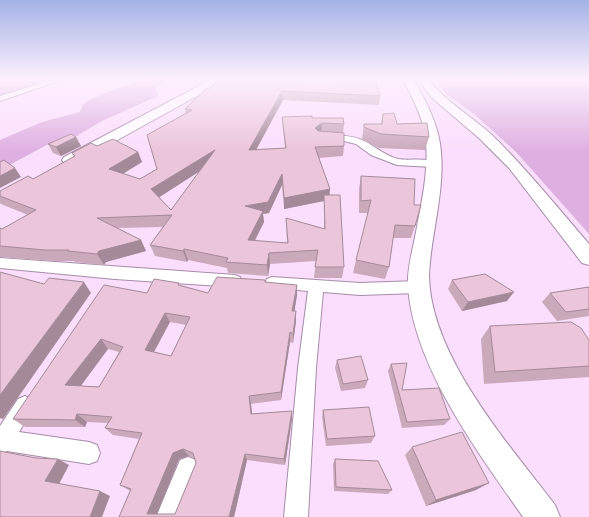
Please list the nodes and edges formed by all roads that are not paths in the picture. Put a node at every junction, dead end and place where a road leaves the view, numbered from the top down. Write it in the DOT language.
graph roads {
  1 [pos="175,103"];
  2 [pos="423,103"];
  3 [pos="441,103"];
  4 [pos="321,138"];
  5 [pos="432,164"];
  6 [pos="59,165"];
  7 [pos="589,258"];
  8 [pos="0,263"];
  9 [pos="246,281"];
  10 [pos="262,282"];
  11 [pos="316,286"];
  12 [pos="418,287"];
  13 [pos="33,395"];
  14 [pos="1,441"];
  15 [pos="89,453"];
  16 [pos="188,468"];
  17 [pos="168,517"];
  18 [pos="296,517"];
  19 [pos="543,517"];
  1 -- 6 [label="highway"];
  2 -- 5 [label="street"];
  3 -- 7 [label="street"];
  4 -- 5 [label="street"];
  5 -- 12 [label="street"];
  8 -- 9 [label="street"];
  10 -- 11 [label="street"];
  11 -- 12 [label="street"];
  11 -- 18 [label="street"];
  12 -- 19 [label="street"];
  13 -- 14 [label="street"];
  14 -- 15 [label="street"];
  16 -- 17 [label="street"];
}
